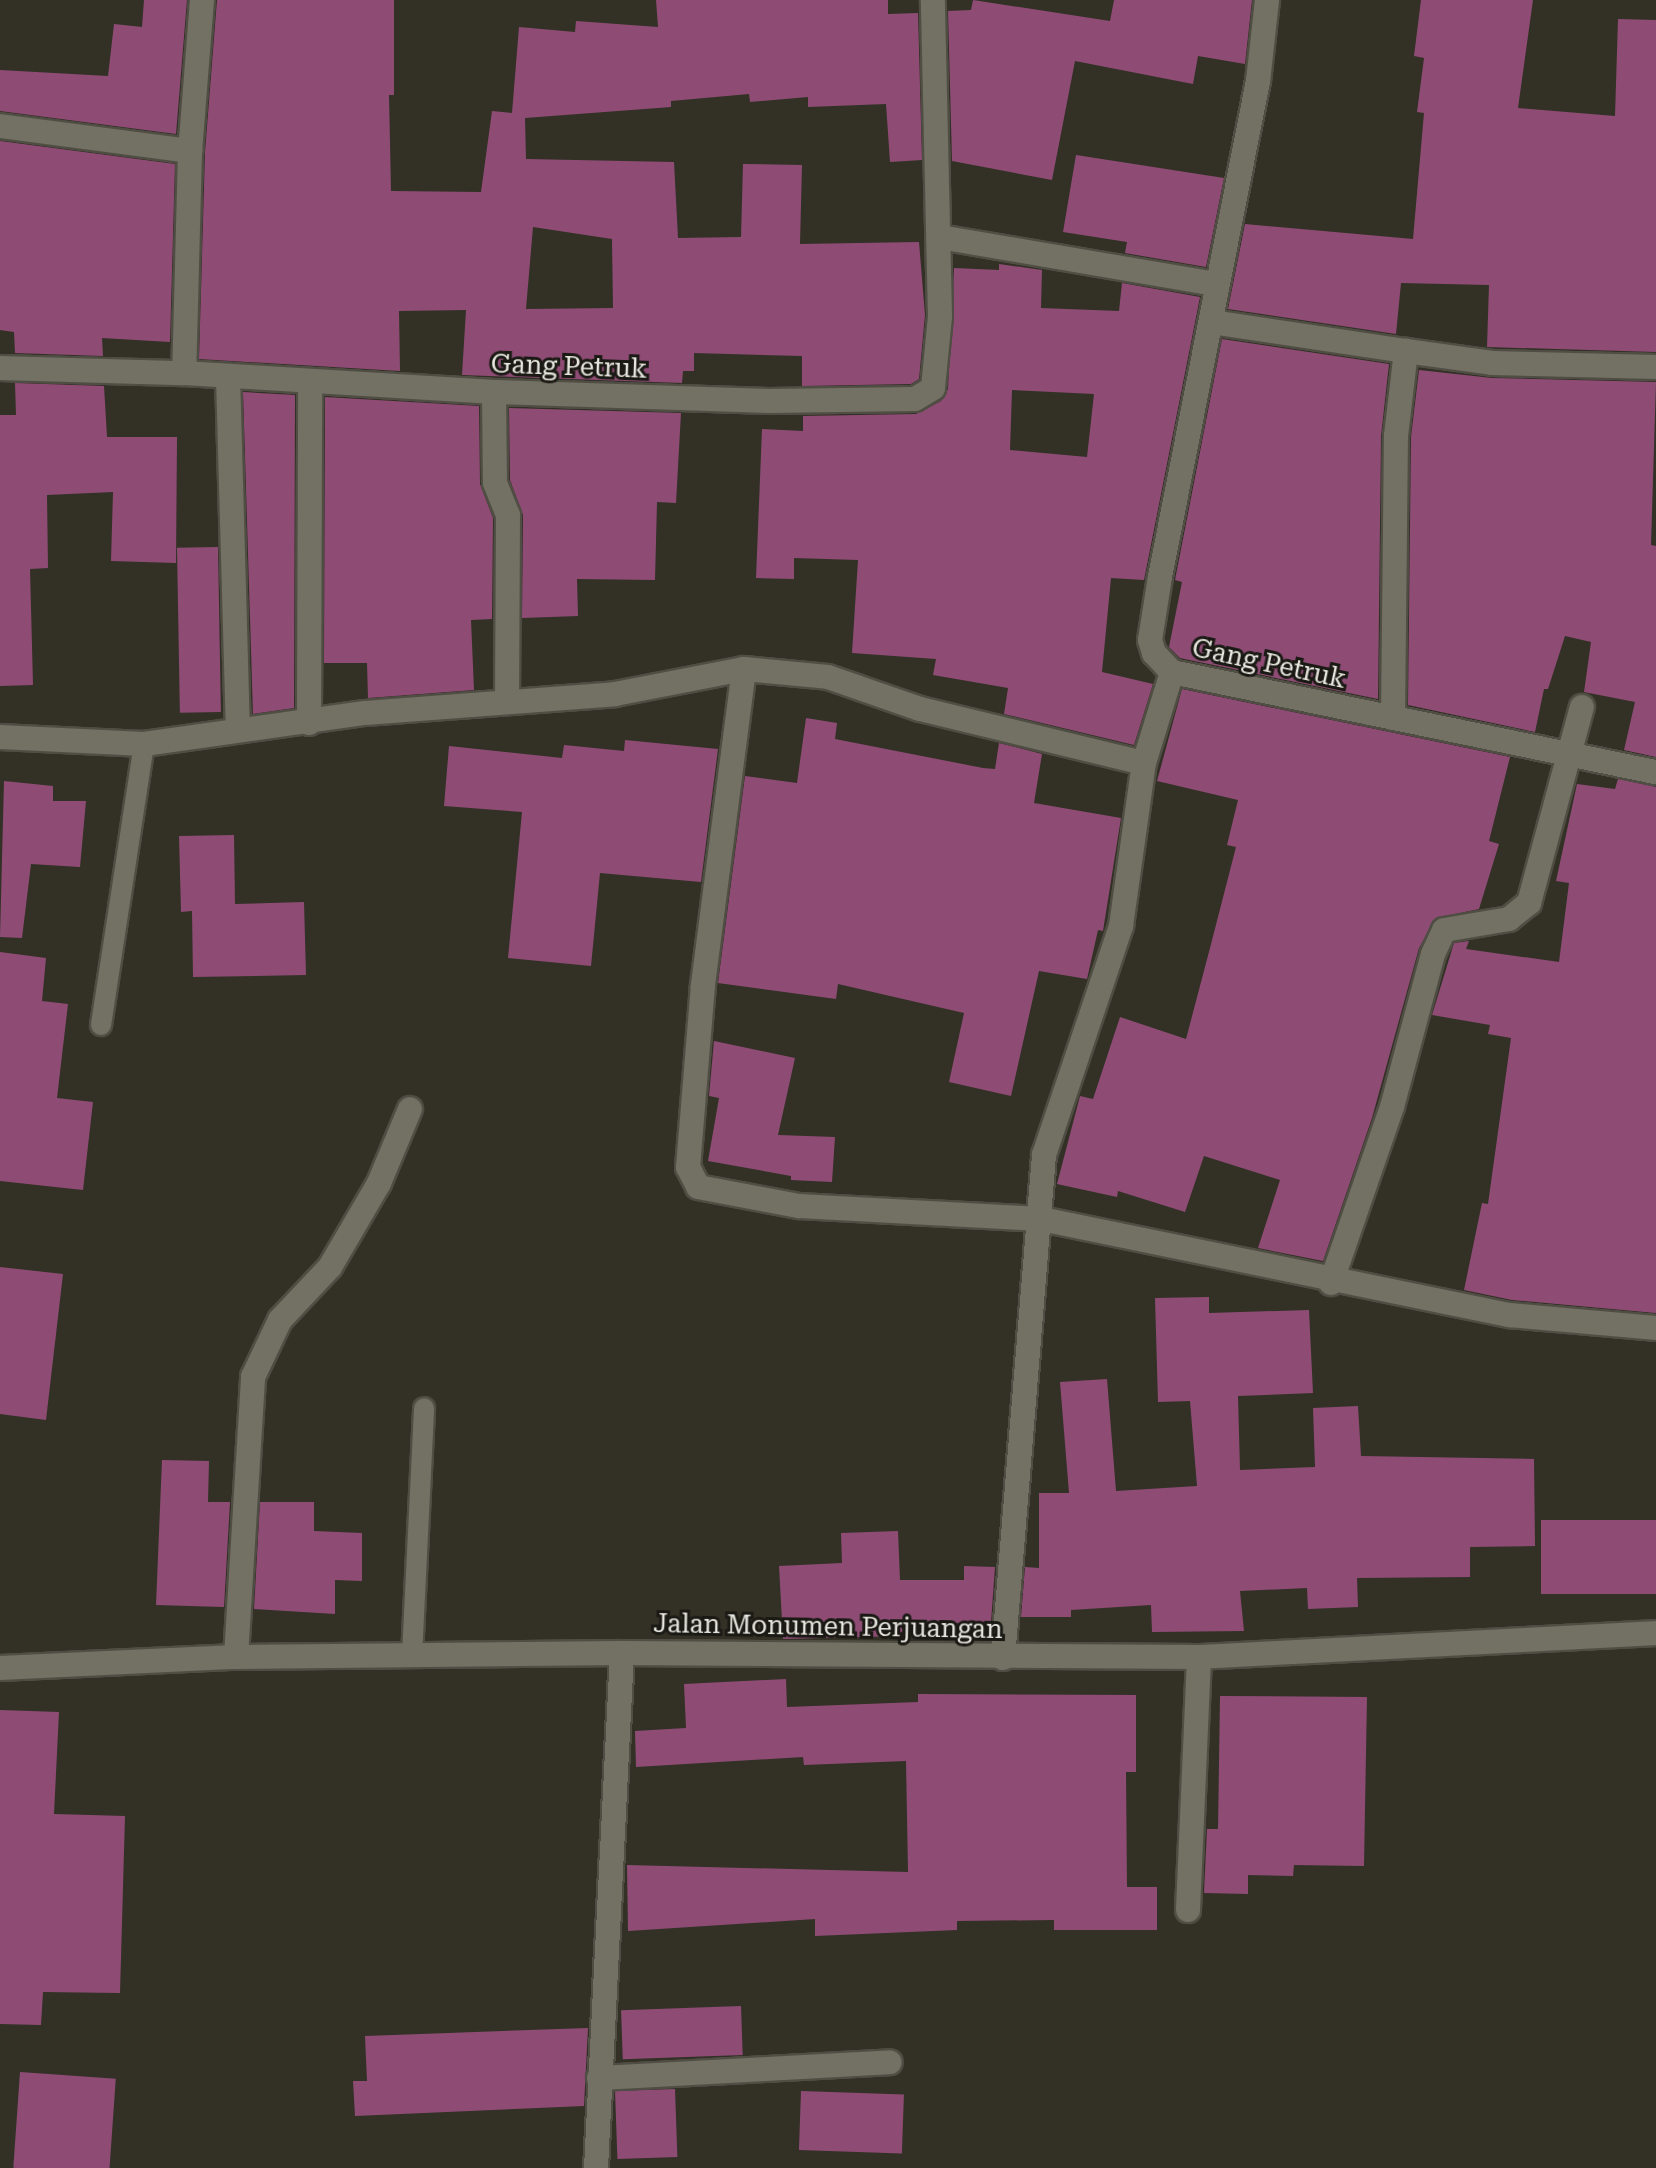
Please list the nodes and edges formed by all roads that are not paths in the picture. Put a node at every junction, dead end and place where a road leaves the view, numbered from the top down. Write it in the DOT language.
graph roads {
  1 [pos="202,0"];
  2 [pos="933,0"];
  3 [pos="1267,0"];
  4 [pos="0,126"];
  5 [pos="190,151"];
  6 [pos="940,237"];
  7 [pos="1216,284"];
  8 [pos="1211,322"];
  9 [pos="1406,351"];
  10 [pos="1656,367"];
  11 [pos="0,368"];
  12 [pos="184,373"];
  13 [pos="228,376"];
  14 [pos="310,381"];
  15 [pos="494,392"];
  16 [pos="744,669"];
  17 [pos="1172,672"];
  18 [pos="507,702"];
  19 [pos="1582,707"];
  20 [pos="1393,718"];
  21 [pos="309,723"];
  22 [pos="238,730"];
  23 [pos="0,737"];
  24 [pos="144,744"];
  25 [pos="1569,757"];
  26 [pos="1144,763"];
  27 [pos="1656,772"];
  28 [pos="101,1025"];
  29 [pos="410,1109"];
  30 [pos="1041,1219"];
  31 [pos="1331,1283"];
  32 [pos="1656,1328"];
  33 [pos="424,1408"];
  34 [pos="1656,1633"];
  35 [pos="622,1653"];
  36 [pos="412,1656"];
  37 [pos="236,1657"];
  38 [pos="1199,1657"];
  39 [pos="1003,1658"];
  40 [pos="0,1668"];
  41 [pos="1188,1910"];
  42 [pos="890,2062"];
  43 [pos="599,2078"];
  44 [pos="596,2168"];
  1 -- 5 [label="street"];
  2 -- 6 [label="street, Gang Petruk"];
  3 -- 7 [label="street, Gang Petruk"];
  4 -- 5 [label="street"];
  5 -- 12 [label="street"];
  6 -- 7 [label="street"];
  6 -- 15 [label="street, Gang Petruk"];
  7 -- 8 [label="street, Gang Petruk"];
  8 -- 9 [label="street"];
  8 -- 17 [label="street, Gang Petruk"];
  9 -- 10 [label="street"];
  9 -- 20 [label="street"];
  11 -- 12 [label="street, Gang Petruk"];
  12 -- 13 [label="street, Gang Petruk"];
  13 -- 14 [label="street, Gang Petruk"];
  13 -- 22 [label="street"];
  14 -- 15 [label="street, Gang Petruk"];
  14 -- 21 [label="street"];
  15 -- 18 [label="street"];
  16 -- 18 [label="street"];
  16 -- 26 [label="street"];
  16 -- 30 [label="street"];
  17 -- 20 [label="street, Gang Petruk"];
  17 -- 26 [label="street"];
  18 -- 21 [label="street"];
  19 -- 25 [label="street"];
  20 -- 25 [label="street, Gang Petruk"];
  21 -- 22 [label="street"];
  22 -- 24 [label="street"];
  23 -- 24 [label="street"];
  24 -- 28 [label="lane"];
  25 -- 27 [label="street, Gang Petruk"];
  25 -- 31 [label="street"];
  26 -- 30 [label="street"];
  29 -- 37 [label="street"];
  30 -- 31 [label="street"];
  30 -- 39 [label="street"];
  31 -- 32 [label="street"];
  33 -- 36 [label="lane"];
  34 -- 38 [label="street, Jalan Monumen Perjuangan"];
  35 -- 36 [label="street, Jalan Monumen Perjuangan"];
  35 -- 39 [label="street, Jalan Monumen Perjuangan"];
  35 -- 43 [label="street"];
  36 -- 37 [label="street, Jalan Monumen Perjuangan"];
  37 -- 40 [label="street, Jalan Monumen Perjuangan"];
  38 -- 39 [label="street, Jalan Monumen Perjuangan"];
  38 -- 41 [label="street"];
  42 -- 43 [label="street"];
  43 -- 44 [label="street"];
}
